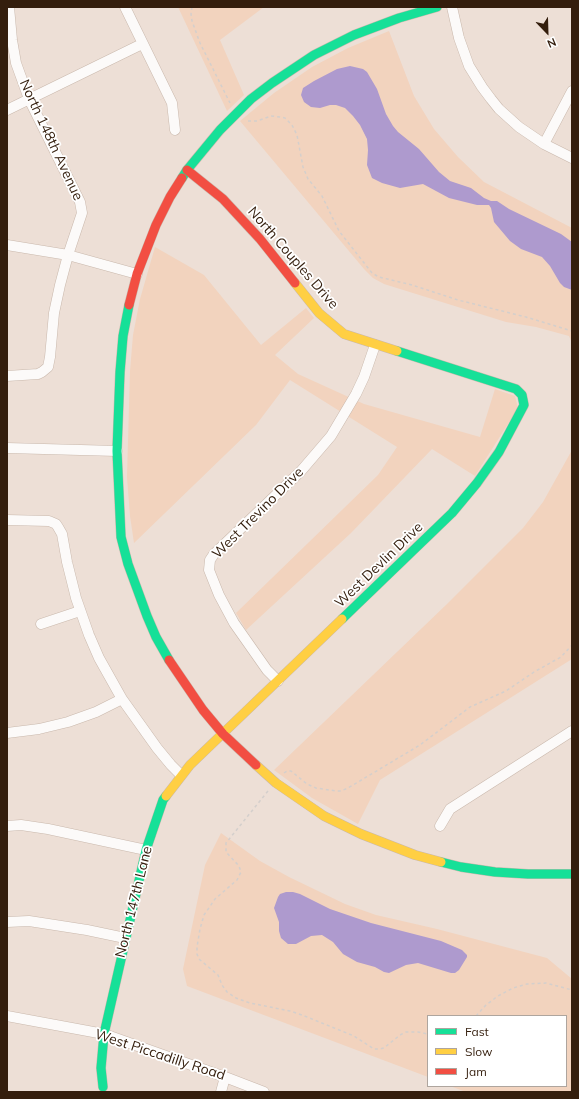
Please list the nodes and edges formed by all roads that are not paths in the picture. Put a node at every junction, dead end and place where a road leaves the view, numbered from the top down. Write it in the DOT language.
graph roads {
  1 [pos="9,7"];
  2 [pos="124,7"];
  3 [pos="437,7"];
  4 [pos="452,7"];
  5 [pos="142,44"];
  6 [pos="572,91"];
  7 [pos="29,99"];
  8 [pos="7,110"];
  9 [pos="175,130"];
  10 [pos="544,144"];
  11 [pos="572,158"];
  12 [pos="187,170"];
  13 [pos="7,245"];
  14 [pos="68,255"];
  15 [pos="138,274"];
  16 [pos="374,345"];
  17 [pos="7,376"];
  18 [pos="522,395"];
  19 [pos="7,448"];
  20 [pos="117,451"];
  21 [pos="7,520"];
  22 [pos="80,611"];
  23 [pos="41,624"];
  24 [pos="278,682"];
  25 [pos="122,699"];
  26 [pos="572,731"];
  27 [pos="7,733"];
  28 [pos="223,734"];
  29 [pos="181,775"];
  30 [pos="7,826"];
  31 [pos="440,826"];
  32 [pos="146,850"];
  33 [pos="572,874"];
  34 [pos="7,922"];
  35 [pos="125,938"];
  36 [pos="7,1016"];
  37 [pos="104,1034"];
  38 [pos="225,1077"];
  39 [pos="103,1087"];
  40 [pos="222,1092"];
  41 [pos="264,1092"];
  1 -- 7 [label="street, North 148th Avenue"];
  2 -- 5 [label="street"];
  3 -- 12 [label="street"];
  4 -- 10 [label="street"];
  5 -- 7 [label="street"];
  5 -- 9 [label="street"];
  6 -- 10 [label="street"];
  7 -- 8 [label="street"];
  7 -- 14 [label="street, North 148th Avenue"];
  10 -- 11 [label="street"];
  12 -- 15 [label="street"];
  12 -- 16 [label="street, North Couples Drive"];
  13 -- 14 [label="street"];
  14 -- 15 [label="street"];
  14 -- 17 [label="street, North 148th Avenue"];
  15 -- 20 [label="street"];
  16 -- 18 [label="street, North Couples Drive"];
  16 -- 24 [label="street, West Trevino Drive"];
  18 -- 24 [label="street, West Devlin Drive"];
  19 -- 20 [label="street"];
  20 -- 28 [label="street"];
  21 -- 22 [label="street"];
  22 -- 23 [label="street"];
  22 -- 25 [label="street"];
  24 -- 28 [label="street, West Devlin Drive"];
  25 -- 27 [label="street"];
  25 -- 29 [label="street"];
  26 -- 31 [label="street"];
  28 -- 29 [label="street, North 147th Lane"];
  28 -- 33 [label="street"];
  29 -- 32 [label="street, North 147th Lane"];
  30 -- 32 [label="street"];
  32 -- 35 [label="street, North 147th Lane"];
  34 -- 35 [label="street"];
  35 -- 37 [label="street, North 147th Lane"];
  36 -- 37 [label="street, West Piccadilly Road"];
  37 -- 38 [label="street, West Piccadilly Road"];
  37 -- 39 [label="street, North 147th Lane"];
  38 -- 40 [label="street"];
  38 -- 41 [label="street, West Piccadilly Road"];
}
